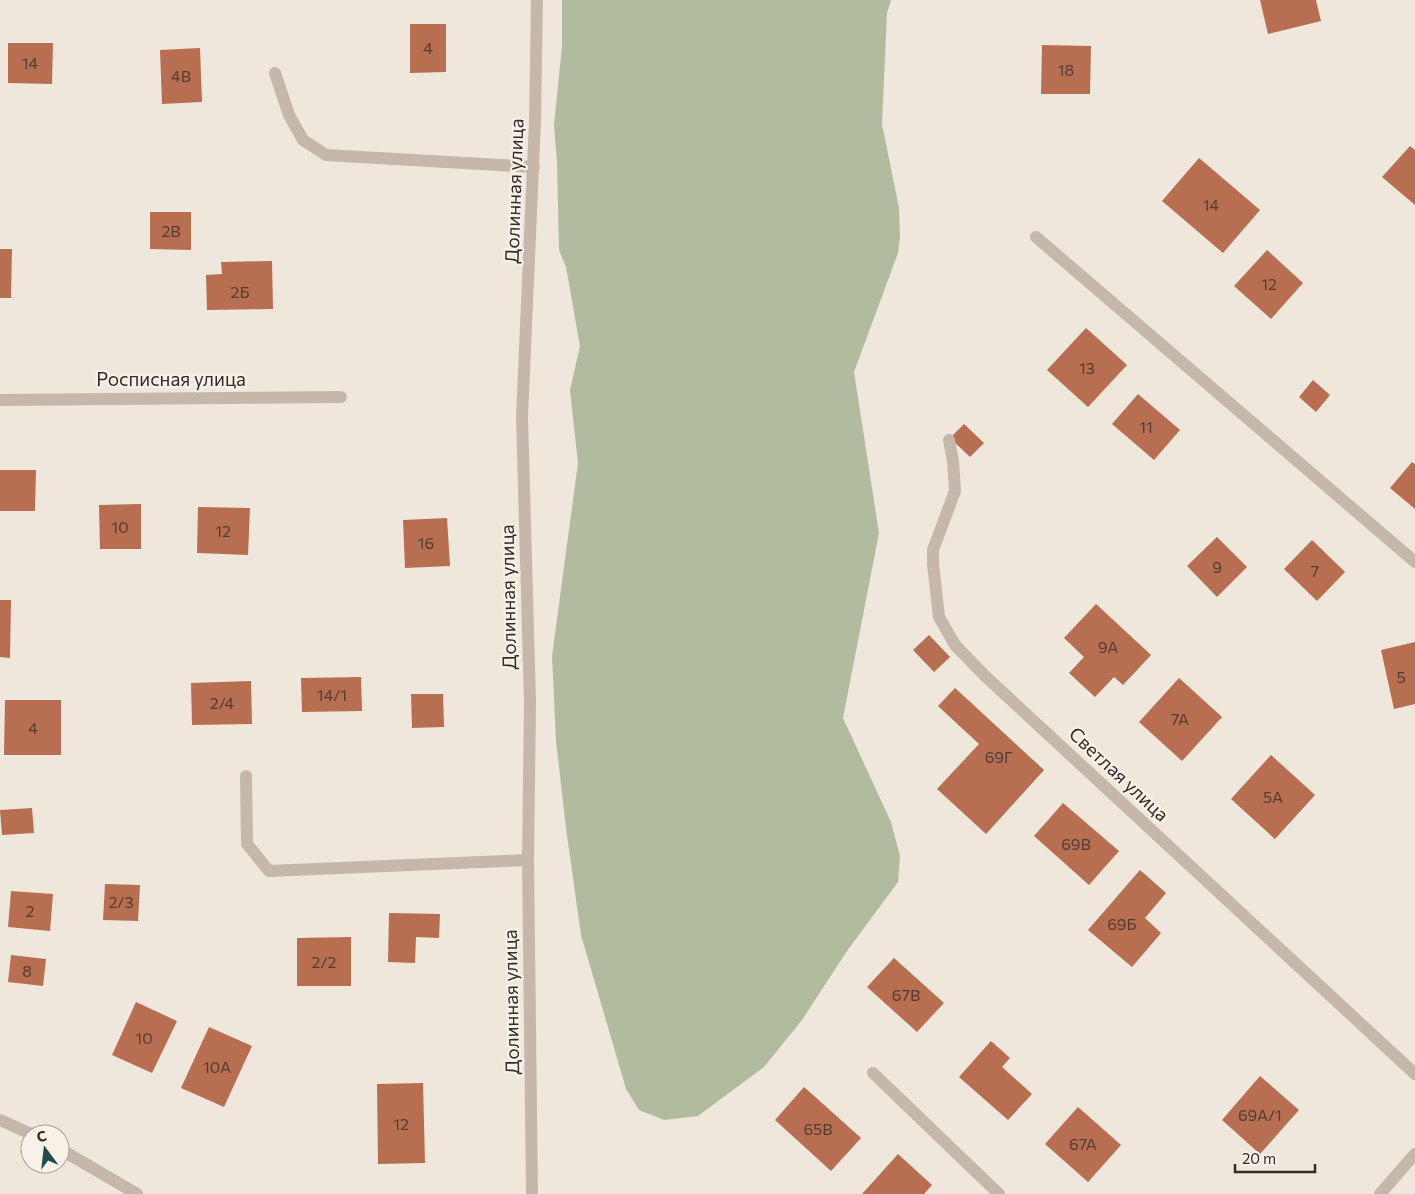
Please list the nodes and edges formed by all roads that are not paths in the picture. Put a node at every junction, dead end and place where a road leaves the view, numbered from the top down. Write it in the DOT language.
graph roads {
  1 [pos="537,0"];
  2 [pos="275,73"];
  3 [pos="534,167"];
  4 [pos="1036,237"];
  5 [pos="342,397"];
  6 [pos="0,400"];
  7 [pos="949,440"];
  8 [pos="1415,562"];
  9 [pos="246,776"];
  10 [pos="528,860"];
  11 [pos="873,1073"];
  12 [pos="1415,1074"];
  13 [pos="0,1120"];
  14 [pos="20,1129"];
  15 [pos="1415,1154"];
  16 [pos="70,1155"];
  17 [pos="137,1194"];
  18 [pos="532,1194"];
  19 [pos="999,1194"];
  20 [pos="1380,1194"];
  1 -- 3 [label="street, Долинная улица"];
  2 -- 3 [label="street"];
  3 -- 10 [label="street, Долинная улица"];
  4 -- 8 [label="street"];
  5 -- 6 [label="street, Росписная улица"];
  7 -- 12 [label="street, Светлая улица"];
  9 -- 10 [label="street"];
  10 -- 18 [label="street, Долинная улица"];
  11 -- 19 [label="street"];
  13 -- 14 [label="street"];
  15 -- 20 [label="street"];
  16 -- 17 [label="street"];
}
